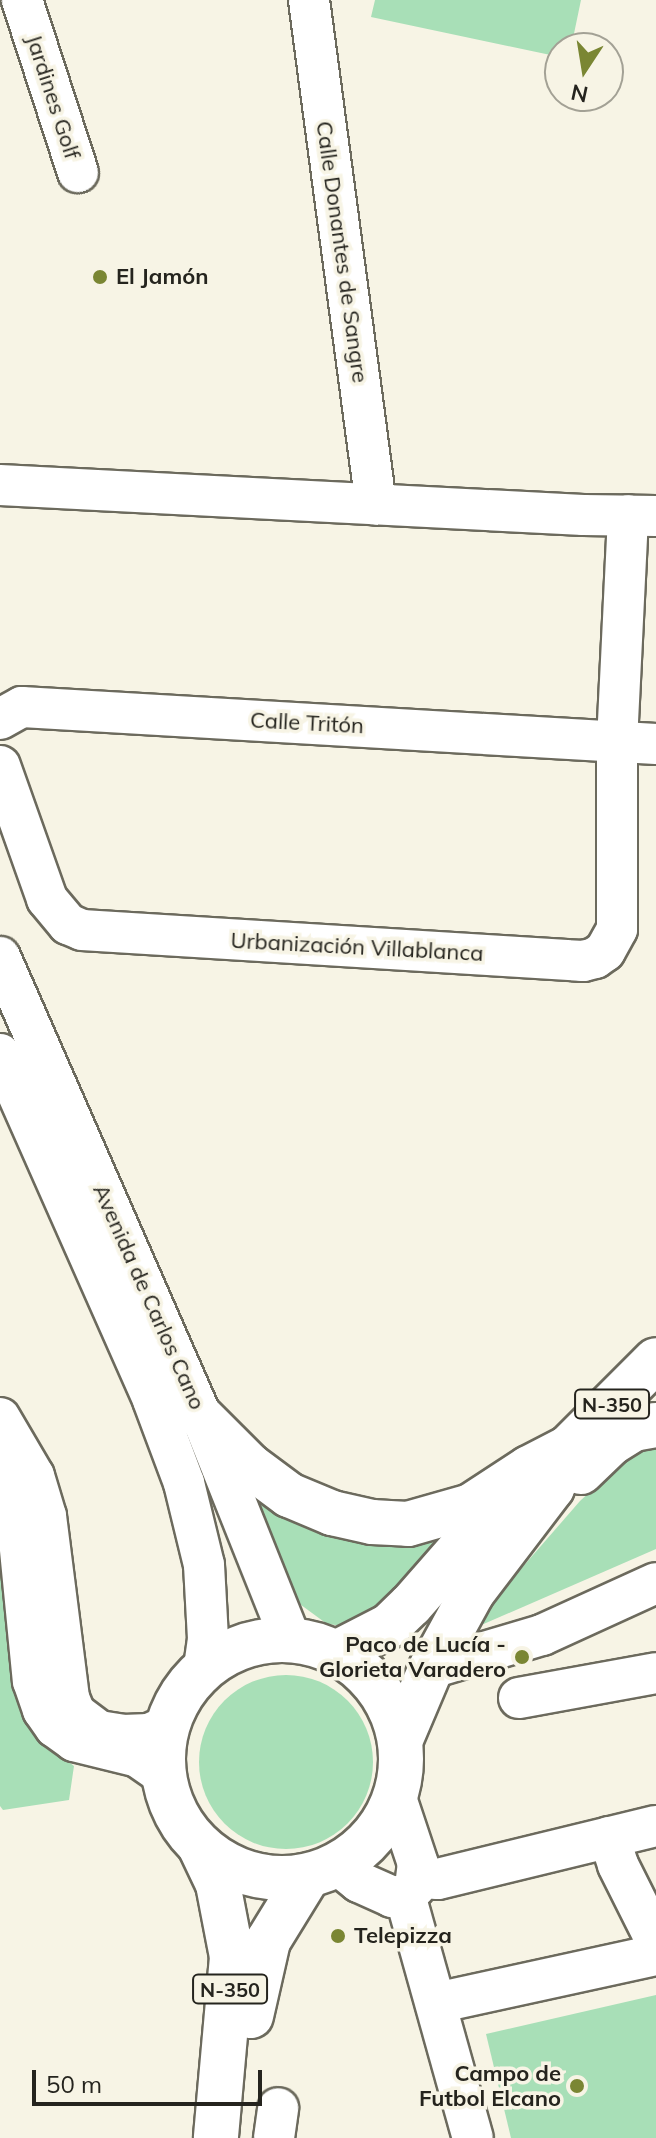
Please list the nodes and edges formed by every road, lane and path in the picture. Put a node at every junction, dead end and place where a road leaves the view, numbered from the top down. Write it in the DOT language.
graph roads {
  1 [pos="309,0"];
  2 [pos="17,18"];
  3 [pos="78,172"];
  4 [pos="0,485"];
  5 [pos="376,505"];
  6 [pos="642,515"];
  7 [pos="0,719"];
  8 [pos="617,742"];
  9 [pos="656,744"];
  10 [pos="0,766"];
  11 [pos="0,957"];
  12 [pos="0,1054"];
  13 [pos="656,1360"];
  14 [pos="0,1418"];
  15 [pos="202,1418"];
  16 [pos="656,1425"];
  17 [pos="2,1476"];
  18 [pos="540,1478"];
  19 [pos="12,1558"];
  20 [pos="656,1583"];
  21 [pos="291,1640"];
  22 [pos="336,1653"];
  23 [pos="431,1668"];
  24 [pos="204,1669"];
  25 [pos="656,1673"];
  26 [pos="69,1698"];
  27 [pos="519,1698"];
  28 [pos="167,1726"];
  29 [pos="401,1739"];
  30 [pos="164,1775"];
  31 [pos="396,1798"];
  32 [pos="656,1826"];
  33 [pos="609,1837"];
  34 [pos="200,1846"];
  35 [pos="323,1871"];
  36 [pos="412,1886"];
  37 [pos="656,1941"];
  38 [pos="656,1955"];
  39 [pos="436,2003"];
  40 [pos="229,2010"];
  41 [pos="193,2138"];
  42 [pos="216,2138"];
  43 [pos="237,2138"];
  44 [pos="473,2138"];
  1 -- 5 [label="street, Calle Donantes de Sangre"];
  2 -- 3 [label="street, Jardines Golf"];
  4 -- 5 [label="street"];
  5 -- 6 [label="street"];
  6 -- 8 [label="street, Urbanización Villablanca"];
  7 -- 8 [label="street, Calle Tritón"];
  8 -- 9 [label="street, Calle Tritón"];
  8 -- 10 [label="street, Urbanización Villablanca"];
  11 -- 15 [label="street, Avenida de Carlos Cano"];
  12 -- 24 [label="street, Avenida de Carlos Cano"];
  13 -- 18 [label="highway, N-350"];
  14 -- 26 [label="street"];
  15 -- 18 [label="highway"];
  15 -- 21 [label="street, Avenida de Carlos Cano"];
  16 -- 18 [label="highway"];
  17 -- 19 [label="street"];
  17 -- 26 [label="street"];
  18 -- 22 [label="highway, N-350"];
  18 -- 23 [label="highway, N-350"];
  19 -- 30 [label="street"];
  20 -- 23 [label="street"];
  21 -- 22 [label="highway, N-350"];
  21 -- 24 [label="highway, N-350"];
  22 -- 29 [label="highway, N-350"];
  23 -- 29 [label="highway, N-350"];
  24 -- 28 [label="highway, N-350"];
  25 -- 27 [label="street"];
  26 -- 28 [label="street"];
  28 -- 30 [label="highway, N-350"];
  29 -- 31 [label="highway, N-350"];
  30 -- 34 [label="highway, N-350"];
  31 -- 35 [label="highway, N-350"];
  31 -- 36 [label="street"];
  32 -- 33 [label="street"];
  33 -- 36 [label="street"];
  33 -- 37 [label="street"];
  34 -- 35 [label="highway, N-350"];
  34 -- 40 [label="highway, N-350"];
  35 -- 36 [label="street"];
  35 -- 43 [label="highway, N-350"];
  36 -- 39 [label="street"];
  38 -- 39 [label="street"];
  39 -- 44 [label="street"];
  40 -- 41 [label="highway"];
  40 -- 42 [label="highway, N-350"];
}
